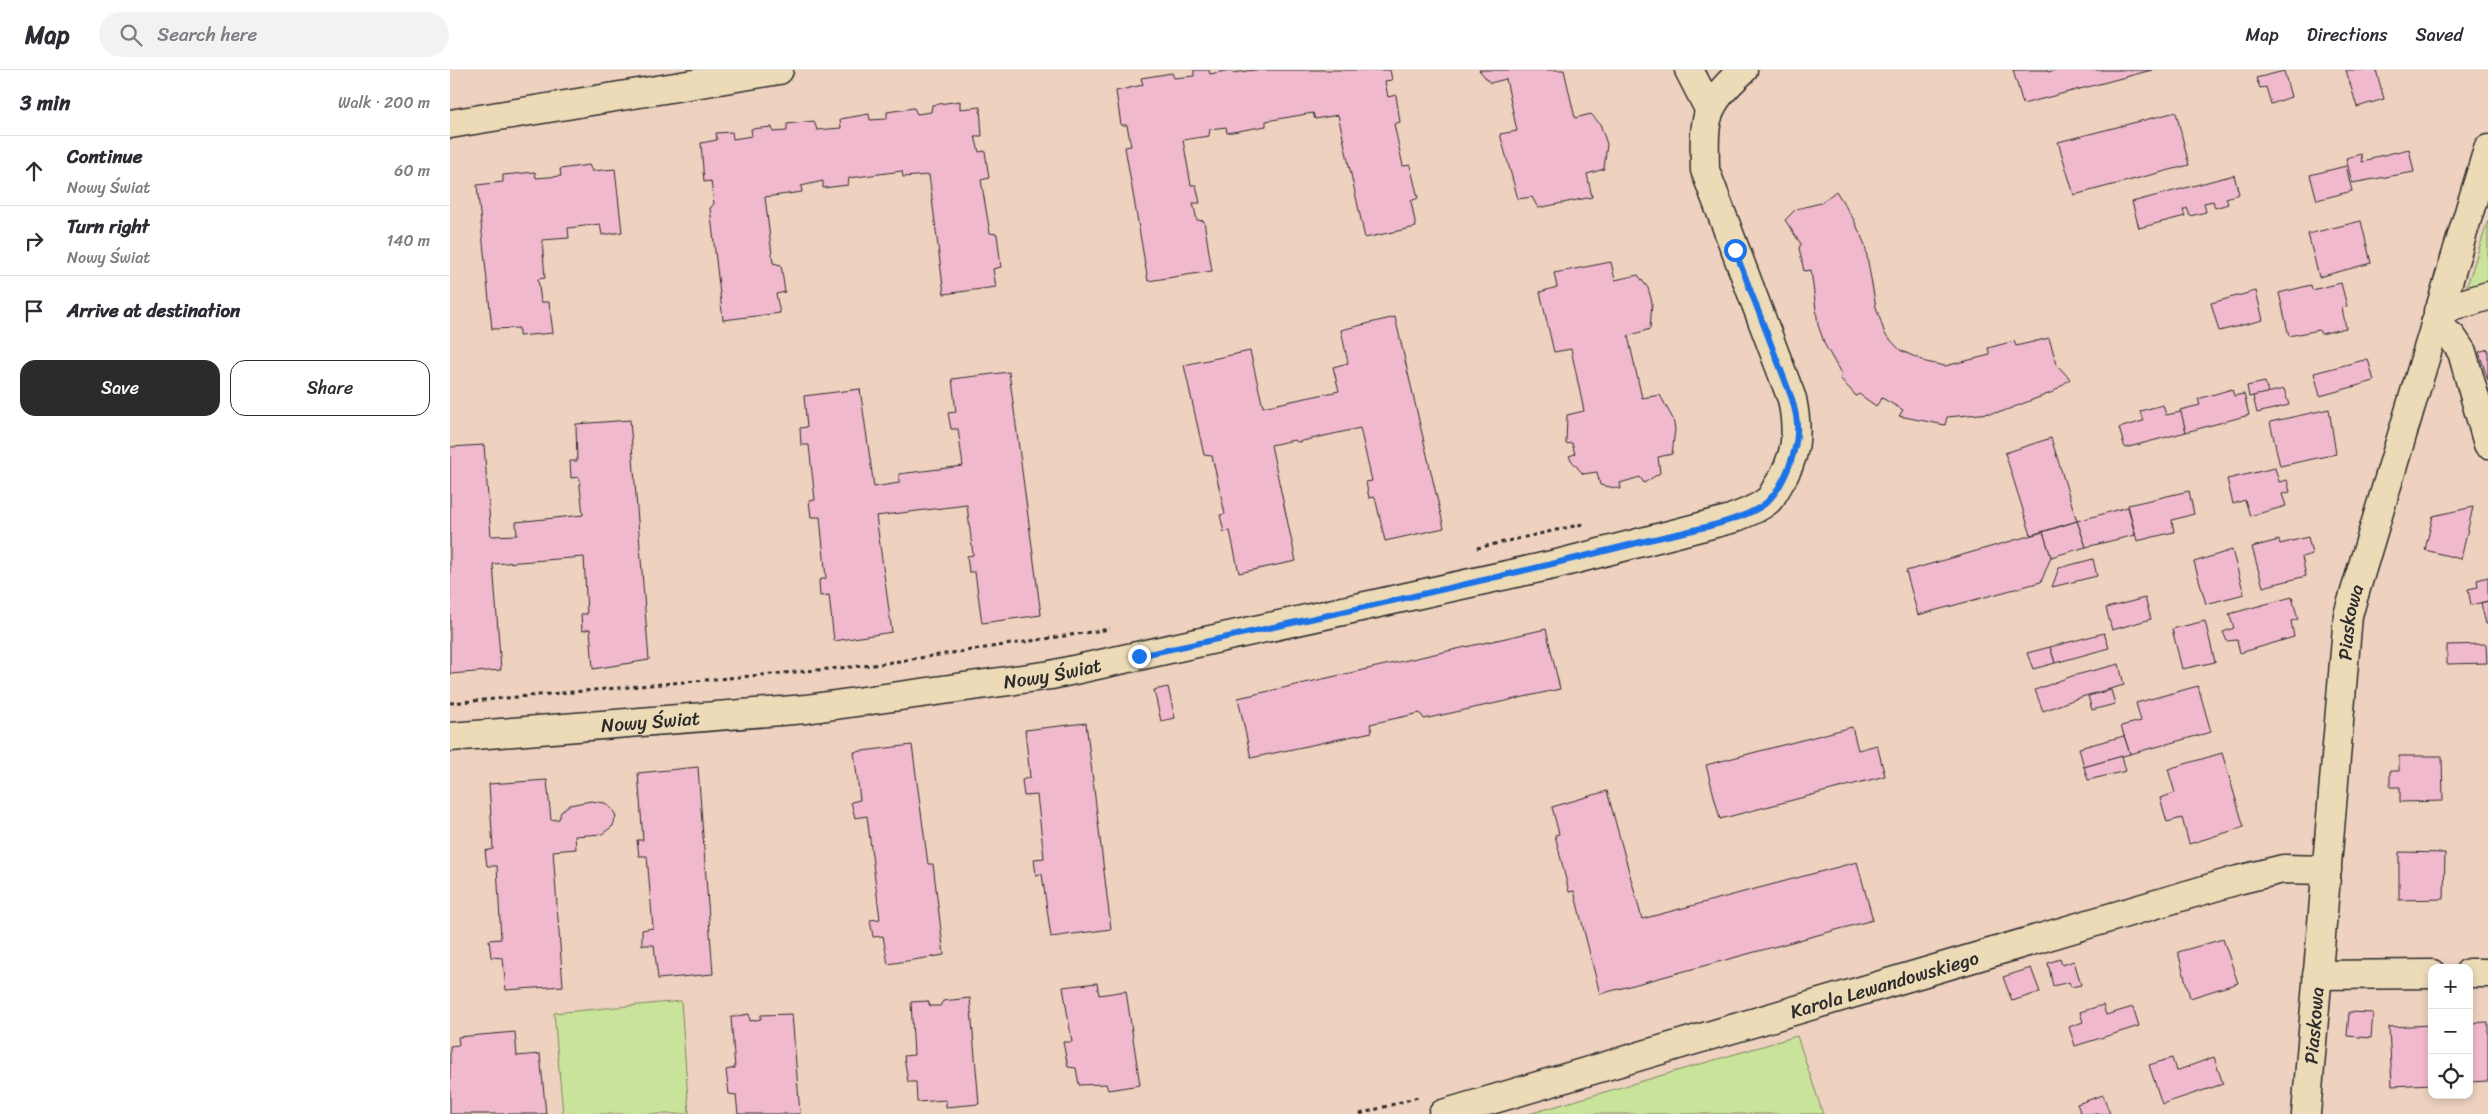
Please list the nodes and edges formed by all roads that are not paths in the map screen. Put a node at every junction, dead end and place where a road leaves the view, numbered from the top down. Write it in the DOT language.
graph roads {
  1 [pos="779,70"];
  2 [pos="1689,70"];
  3 [pos="1743,70"];
  4 [pos="1709,110"];
  5 [pos="450,124"];
  6 [pos="2488,149"];
  7 [pos="2488,296"];
  8 [pos="2437,318"];
  9 [pos="2488,444"];
  10 [pos="450,737"];
  11 [pos="2327,870"];
  12 [pos="2473,973"];
  13 [pos="2488,973"];
  14 [pos="2428,974"];
  15 [pos="2317,976"];
  16 [pos="1443,1114"];
  17 [pos="2306,1114"];
  1 -- 5 [label="street"];
  2 -- 4 [label="street"];
  3 -- 4 [label="street, Nowy Świat"];
  4 -- 10 [label="street, Nowy Świat"];
  6 -- 8 [label="street, Piaskowa"];
  7 -- 8 [label="street"];
  8 -- 9 [label="street"];
  8 -- 11 [label="street, Piaskowa"];
  11 -- 15 [label="street, Piaskowa"];
  11 -- 16 [label="street, Karola Lewandowskiego"];
  12 -- 13 [label="street"];
  14 -- 15 [label="street"];
  15 -- 17 [label="street, Piaskowa"];
}
